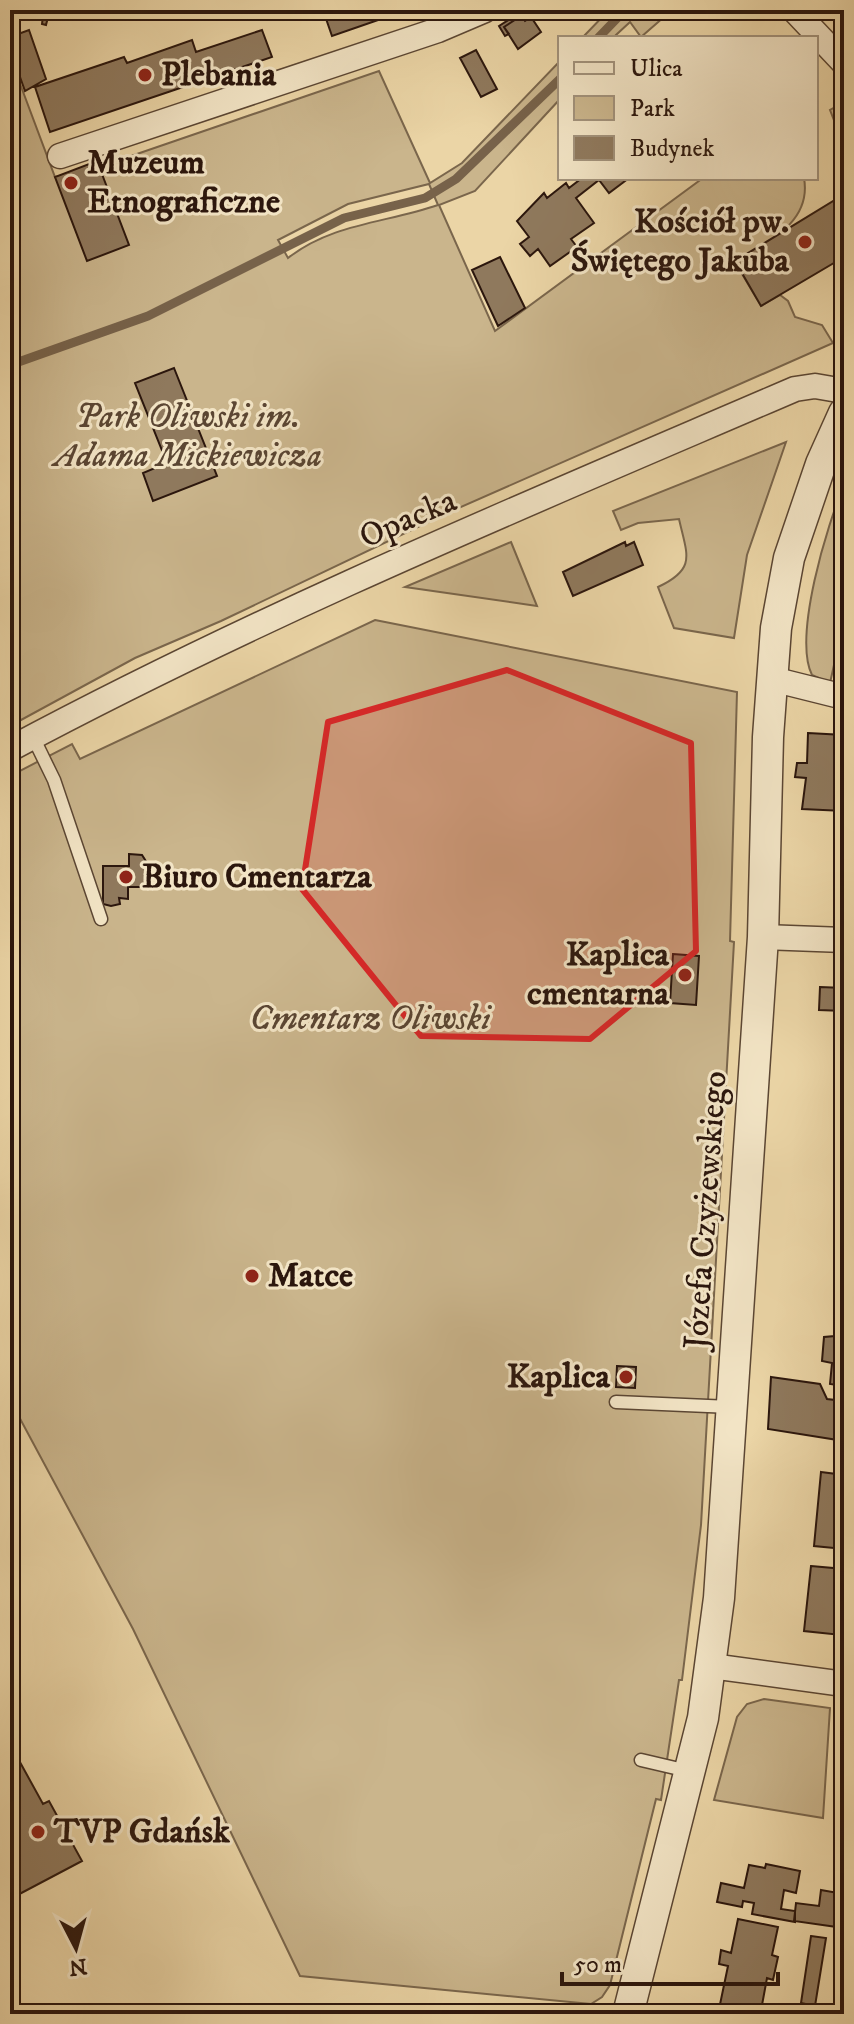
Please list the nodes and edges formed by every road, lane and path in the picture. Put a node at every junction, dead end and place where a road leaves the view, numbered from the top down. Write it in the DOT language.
graph roads {
  1 [pos="485,10"];
  2 [pos="794,10"];
  3 [pos="844,63"];
  4 [pos="60,156"];
  5 [pos="844,391"];
  6 [pos="844,413"];
  7 [pos="772,679"];
  8 [pos="844,697"];
  9 [pos="33,737"];
  10 [pos="10,749"];
  11 [pos="101,919"];
  12 [pos="763,937"];
  13 [pos="844,940"];
  14 [pos="616,1402"];
  15 [pos="731,1407"];
  16 [pos="711,1666"];
  17 [pos="844,1684"];
  18 [pos="641,1760"];
  19 [pos="691,1772"];
  20 [pos="628,2014"];
  1 -- 4 [label="street"];
  2 -- 3 [label="street"];
  5 -- 9 [label="street, Opacka"];
  6 -- 7 [label="street, Józefa Czyżewskiego"];
  7 -- 8 [label="street"];
  7 -- 12 [label="street, Józefa Czyżewskiego"];
  9 -- 10 [label="street, Opacka"];
  9 -- 11 [label="lane"];
  12 -- 13 [label="street"];
  12 -- 15 [label="street, Józefa Czyżewskiego"];
  14 -- 15 [label="lane"];
  15 -- 16 [label="street, Józefa Czyżewskiego"];
  16 -- 17 [label="street"];
  16 -- 19 [label="street, Józefa Czyżewskiego"];
  18 -- 19 [label="lane"];
  19 -- 20 [label="street, Józefa Czyżewskiego"];
}
